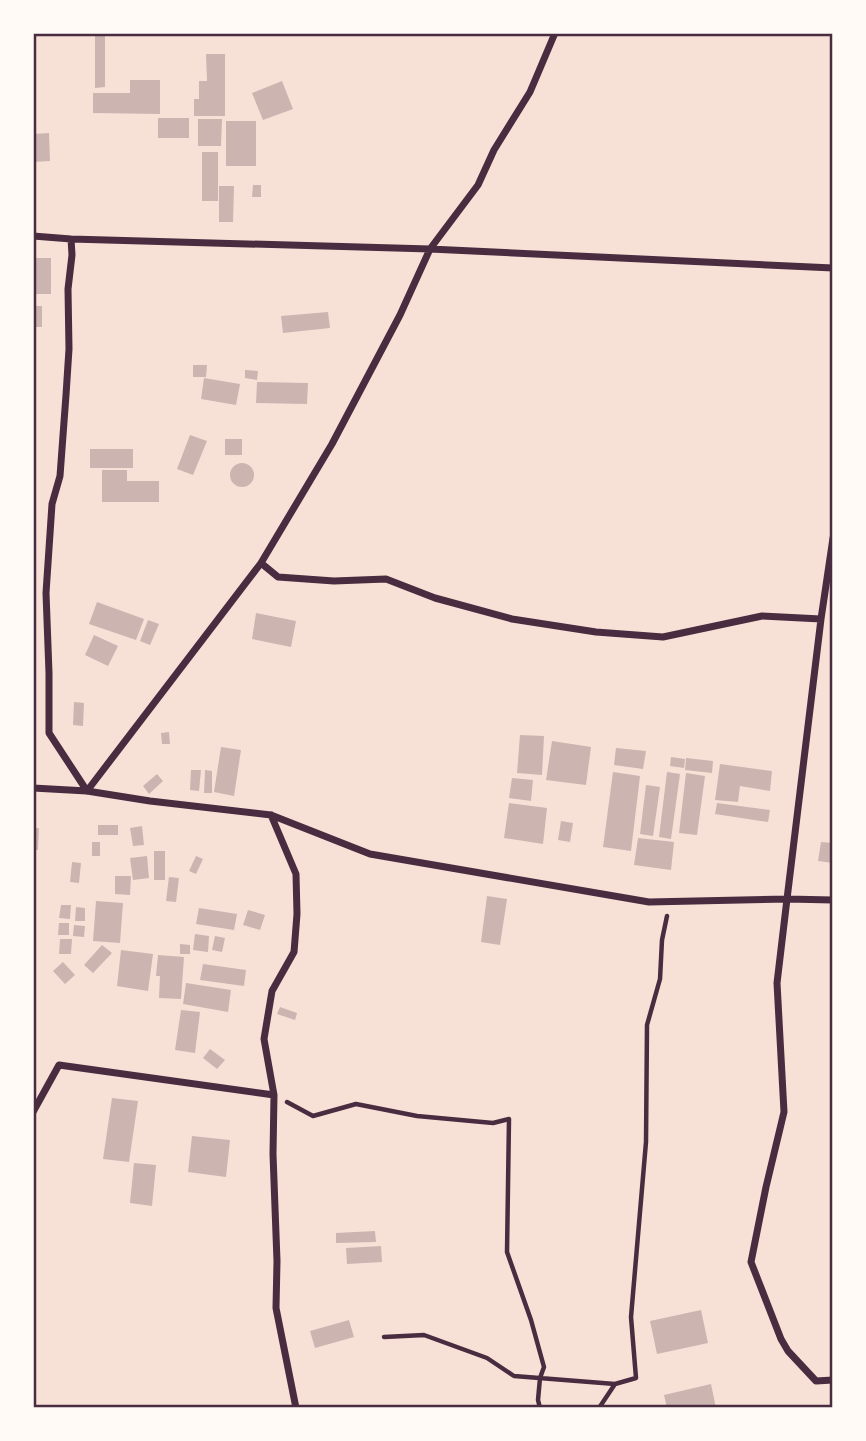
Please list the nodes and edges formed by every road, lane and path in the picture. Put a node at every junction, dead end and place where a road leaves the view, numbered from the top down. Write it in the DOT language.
graph roads {
  1 [pos="555,33"];
  2 [pos="33,236"];
  3 [pos="71,239"];
  4 [pos="430,248"];
  5 [pos="833,268"];
  6 [pos="833,538"];
  7 [pos="261,563"];
  8 [pos="821,619"];
  9 [pos="33,788"];
  10 [pos="87,791"];
  11 [pos="271,815"];
  12 [pos="787,899"];
  13 [pos="833,900"];
  14 [pos="670,901"];
  15 [pos="274,1095"];
  16 [pos="33,1112"];
  17 [pos="384,1337"];
  18 [pos="540,1378"];
  19 [pos="833,1380"];
  20 [pos="615,1384"];
  21 [pos="296,1408"];
  22 [pos="540,1408"];
  23 [pos="599,1408"];
  1 -- 4 [label="street"];
  2 -- 3 [label="street"];
  3 -- 4 [label="street"];
  3 -- 10 [label="street"];
  4 -- 5 [label="street"];
  4 -- 7 [label="street"];
  6 -- 8 [label="street"];
  7 -- 8 [label="street"];
  7 -- 10 [label="street"];
  8 -- 12 [label="street"];
  9 -- 10 [label="street"];
  10 -- 11 [label="street"];
  11 -- 14 [label="street"];
  11 -- 15 [label="street"];
  12 -- 13 [label="street"];
  12 -- 14 [label="street"];
  12 -- 19 [label="street"];
  14 -- 20 [label="path"];
  15 -- 16 [label="street"];
  15 -- 18 [label="path"];
  15 -- 21 [label="street"];
  17 -- 18 [label="path"];
  18 -- 20 [label="path"];
  18 -- 22 [label="path"];
  20 -- 23 [label="path"];
}
